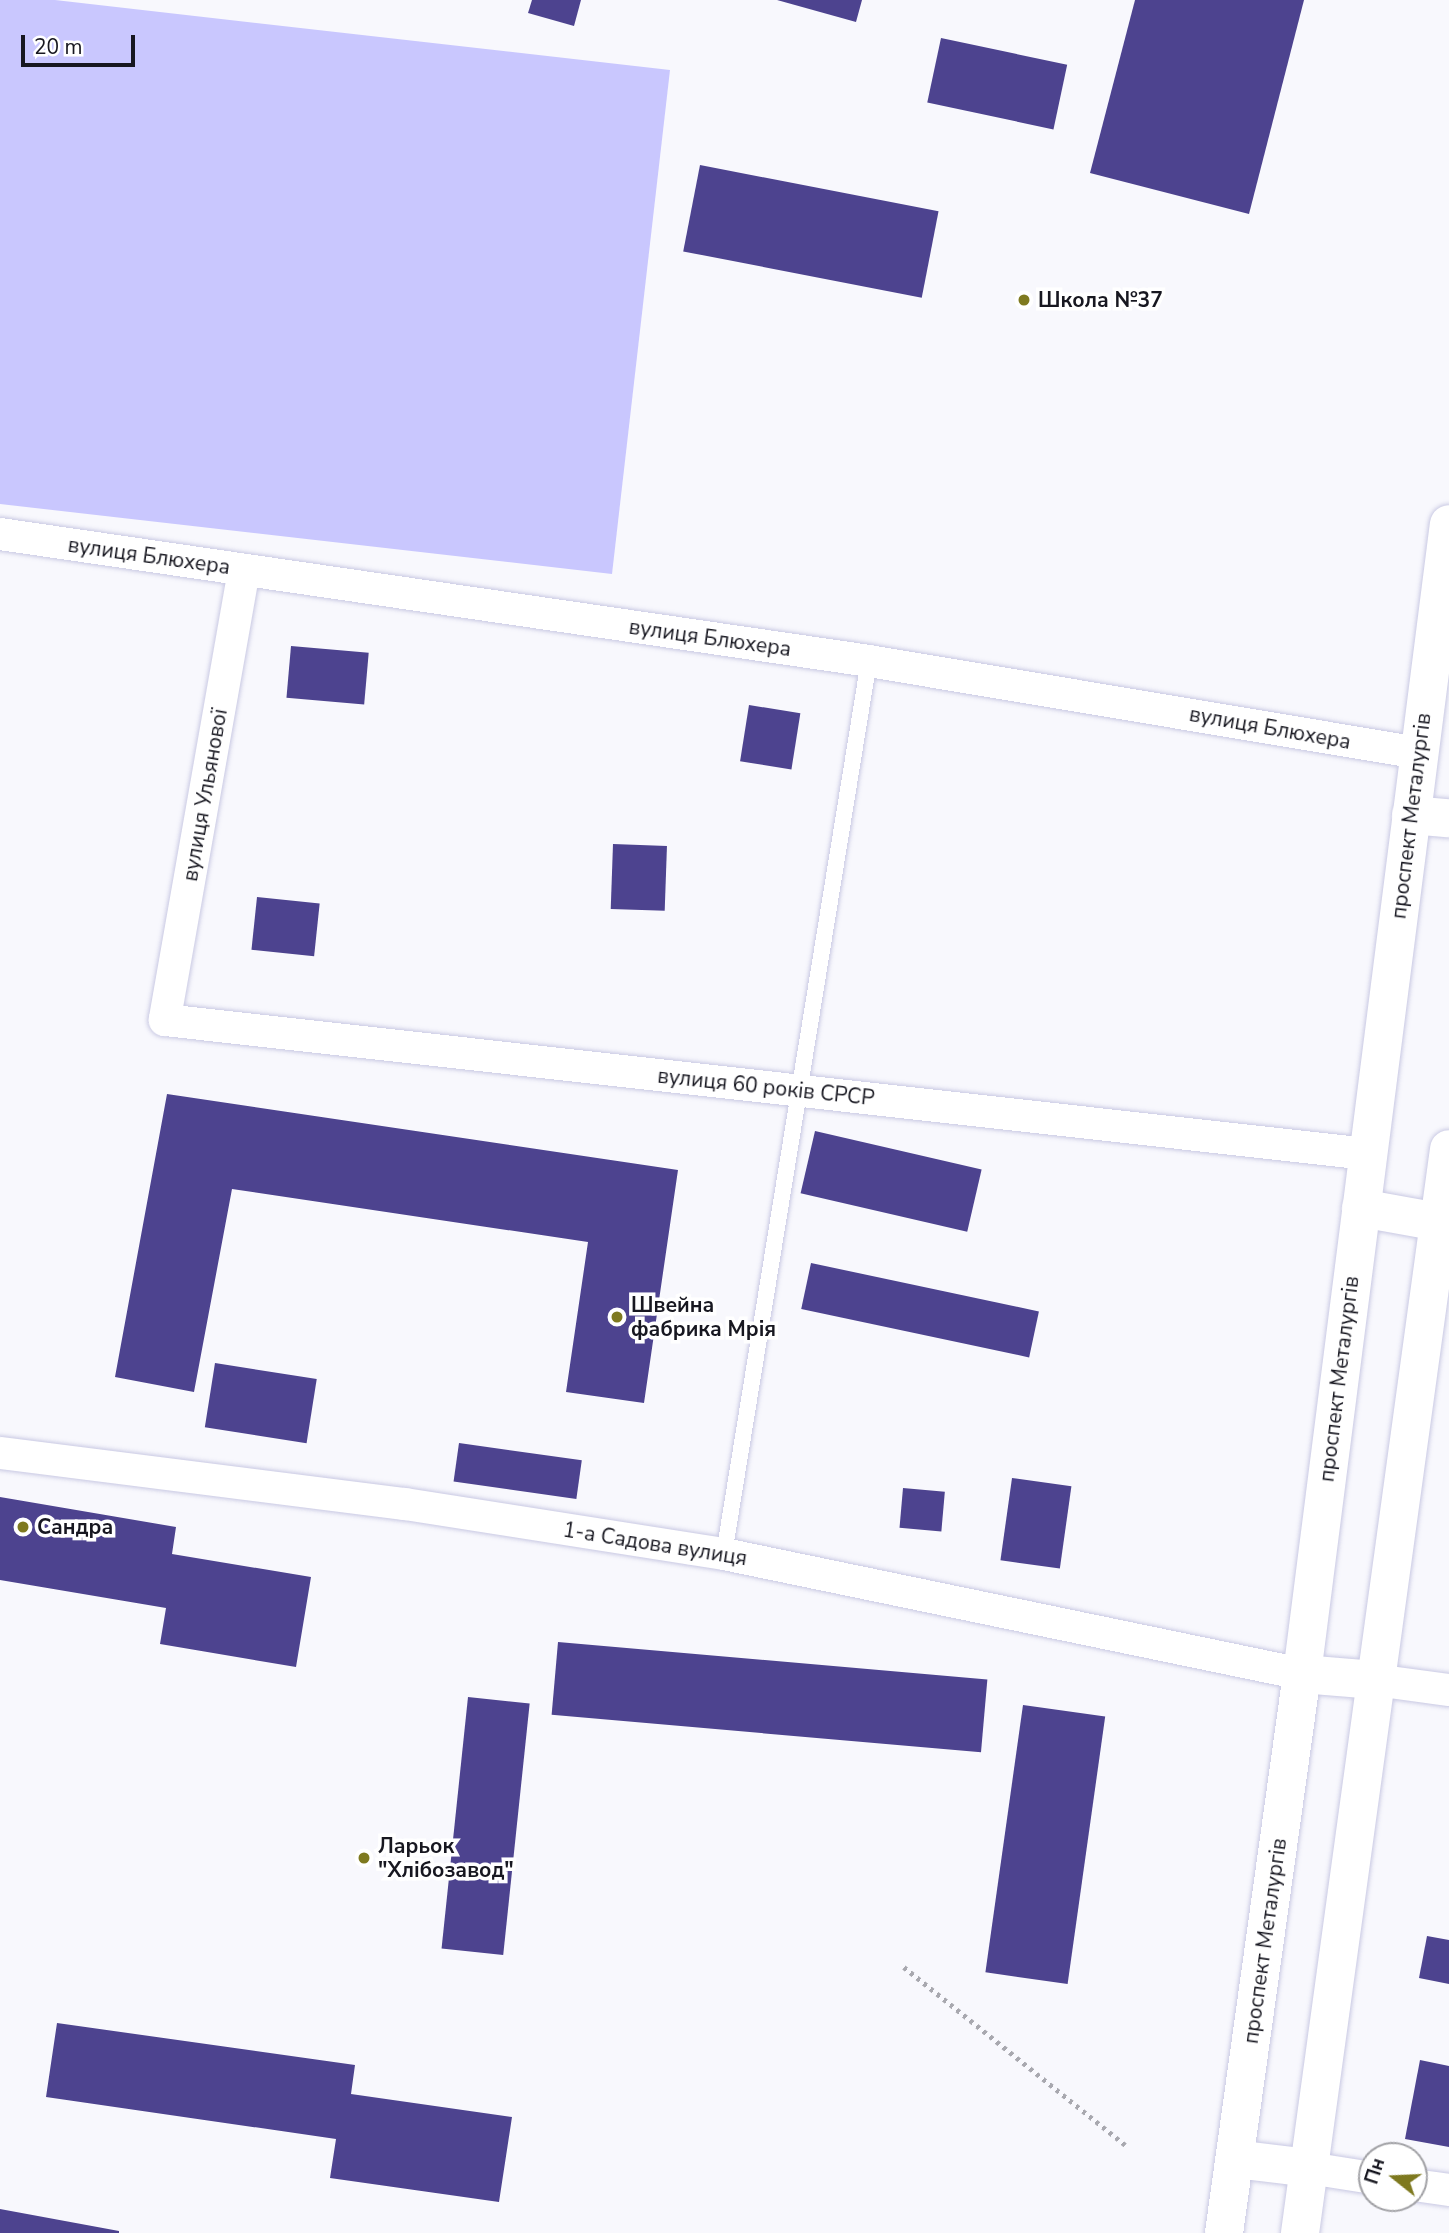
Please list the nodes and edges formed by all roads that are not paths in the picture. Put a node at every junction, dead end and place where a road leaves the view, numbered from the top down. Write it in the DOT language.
graph roads {
  1 [pos="1449,524"];
  2 [pos="0,534"];
  3 [pos="244,570"];
  4 [pos="869,661"];
  5 [pos="1419,753"];
  6 [pos="1411,815"];
  7 [pos="1449,818"];
  8 [pos="165,1020"];
  9 [pos="1449,1149"];
  10 [pos="1368,1154"];
  11 [pos="1361,1208"];
  12 [pos="1444,1223"];
  13 [pos="0,1453"];
  14 [pos="724,1554"];
  15 [pos="1303,1674"];
  16 [pos="1375,1680"];
  17 [pos="1449,1690"];
  18 [pos="1235,2159"];
  19 [pos="1309,2168"];
  20 [pos="1358,2176"];
  21 [pos="1428,2187"];
  22 [pos="1449,2190"];
  23 [pos="1224,2233"];
  24 [pos="1300,2233"];
  1 -- 5 [label="street, проспект Металургів"];
  2 -- 3 [label="street, вулиця Блюхера"];
  3 -- 4 [label="street, вулиця Блюхера"];
  3 -- 8 [label="street, вулиця Ульянової"];
  4 -- 5 [label="street, вулиця Блюхера"];
  4 -- 14 [label="lane"];
  5 -- 6 [label="street, проспект Металургів"];
  6 -- 7 [label="street"];
  6 -- 10 [label="street, проспект Металургів"];
  8 -- 10 [label="street, вулиця 60 років СРСР"];
  9 -- 12 [label="street"];
  10 -- 11 [label="street, проспект Металургів"];
  11 -- 12 [label="street"];
  11 -- 15 [label="street, проспект Металургів"];
  12 -- 16 [label="street"];
  13 -- 14 [label="street, 1-а Садова вулиця"];
  14 -- 15 [label="street, 1-а Садова вулиця"];
  15 -- 16 [label="street"];
  15 -- 18 [label="street, проспект Металургів"];
  16 -- 17 [label="street"];
  16 -- 19 [label="street"];
  18 -- 19 [label="street"];
  18 -- 23 [label="street, проспект Металургів"];
  19 -- 20 [label="street"];
  19 -- 24 [label="street"];
  21 -- 22 [label="street"];
}
